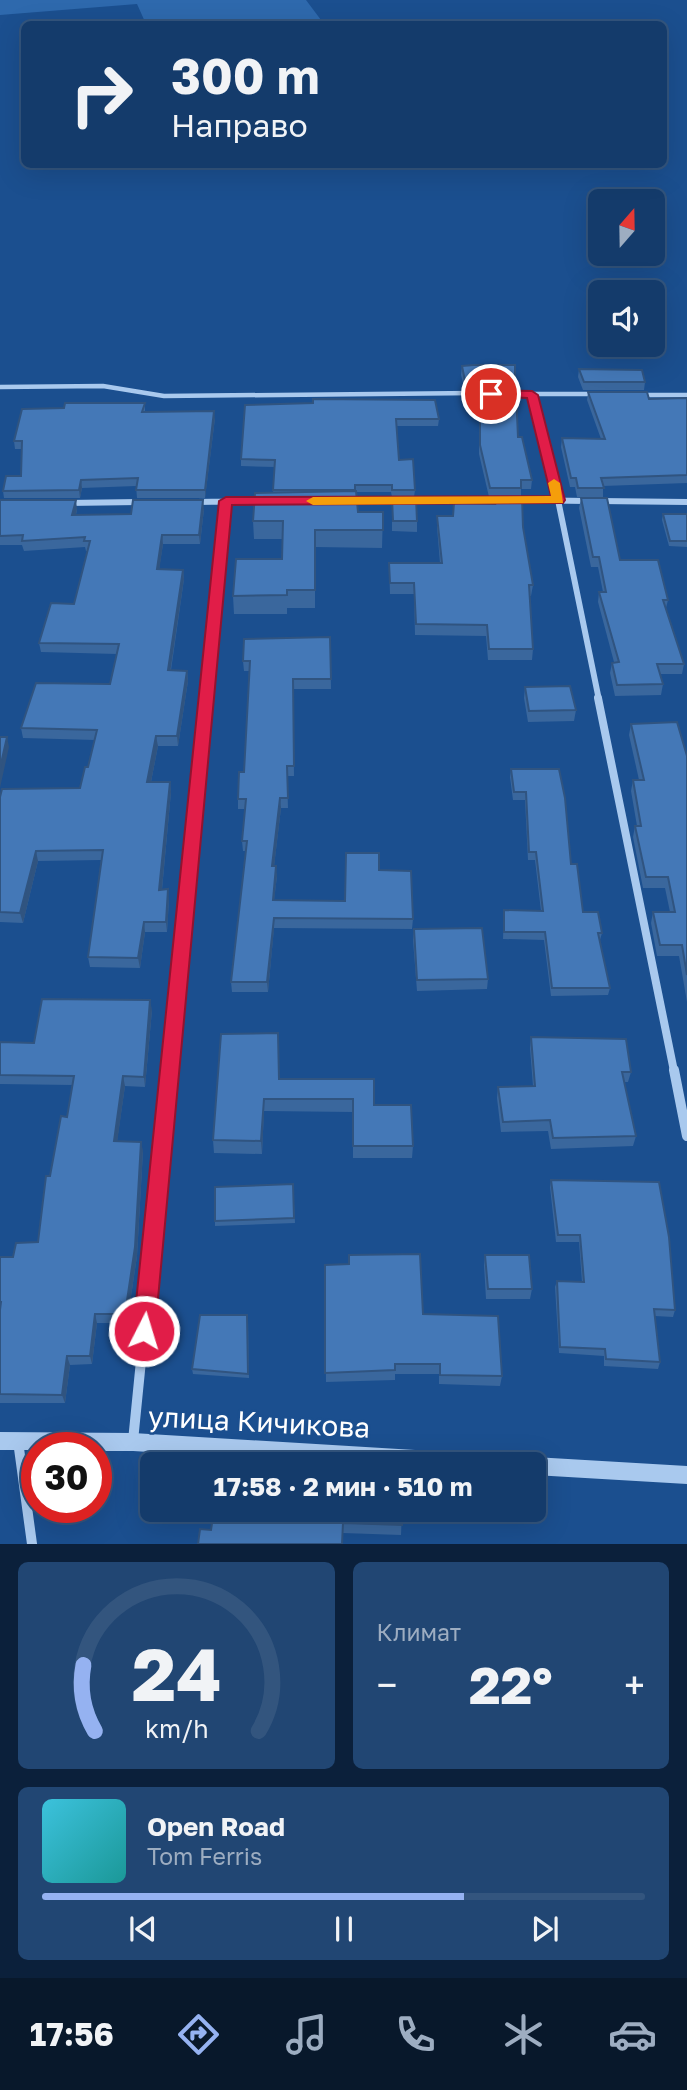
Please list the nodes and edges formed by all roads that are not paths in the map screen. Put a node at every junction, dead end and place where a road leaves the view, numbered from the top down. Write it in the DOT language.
graph roads {
  1 [pos="0,387"];
  2 [pos="483,393"];
  3 [pos="495,394"];
  4 [pos="608,394"];
  5 [pos="532,395"];
  6 [pos="636,395"];
  7 [pos="687,395"];
  8 [pos="558,500"];
  9 [pos="226,501"];
  10 [pos="267,501"];
  11 [pos="337,501"];
  12 [pos="146,502"];
  13 [pos="186,502"];
  14 [pos="687,502"];
  15 [pos="53,504"];
  16 [pos="687,1136"];
  17 [pos="9,1441"];
  18 [pos="133,1442"];
  19 [pos="299,1452"];
  20 [pos="546,1467"];
  21 [pos="687,1475"];
  22 [pos="32,1544"];
  1 -- 2 [label="street"];
  3 -- 5 [label="street"];
  4 -- 5 [label="street"];
  5 -- 8 [label="street"];
  6 -- 7 [label="street"];
  8 -- 11 [label="street"];
  8 -- 14 [label="street"];
  8 -- 16 [label="street"];
  9 -- 10 [label="street"];
  9 -- 13 [label="street"];
  9 -- 18 [label="street"];
  12 -- 15 [label="street"];
  17 -- 18 [label="street, улица Кичикова"];
  17 -- 22 [label="street"];
  18 -- 19 [label="street, улица Кичикова"];
  20 -- 21 [label="street"];
}
